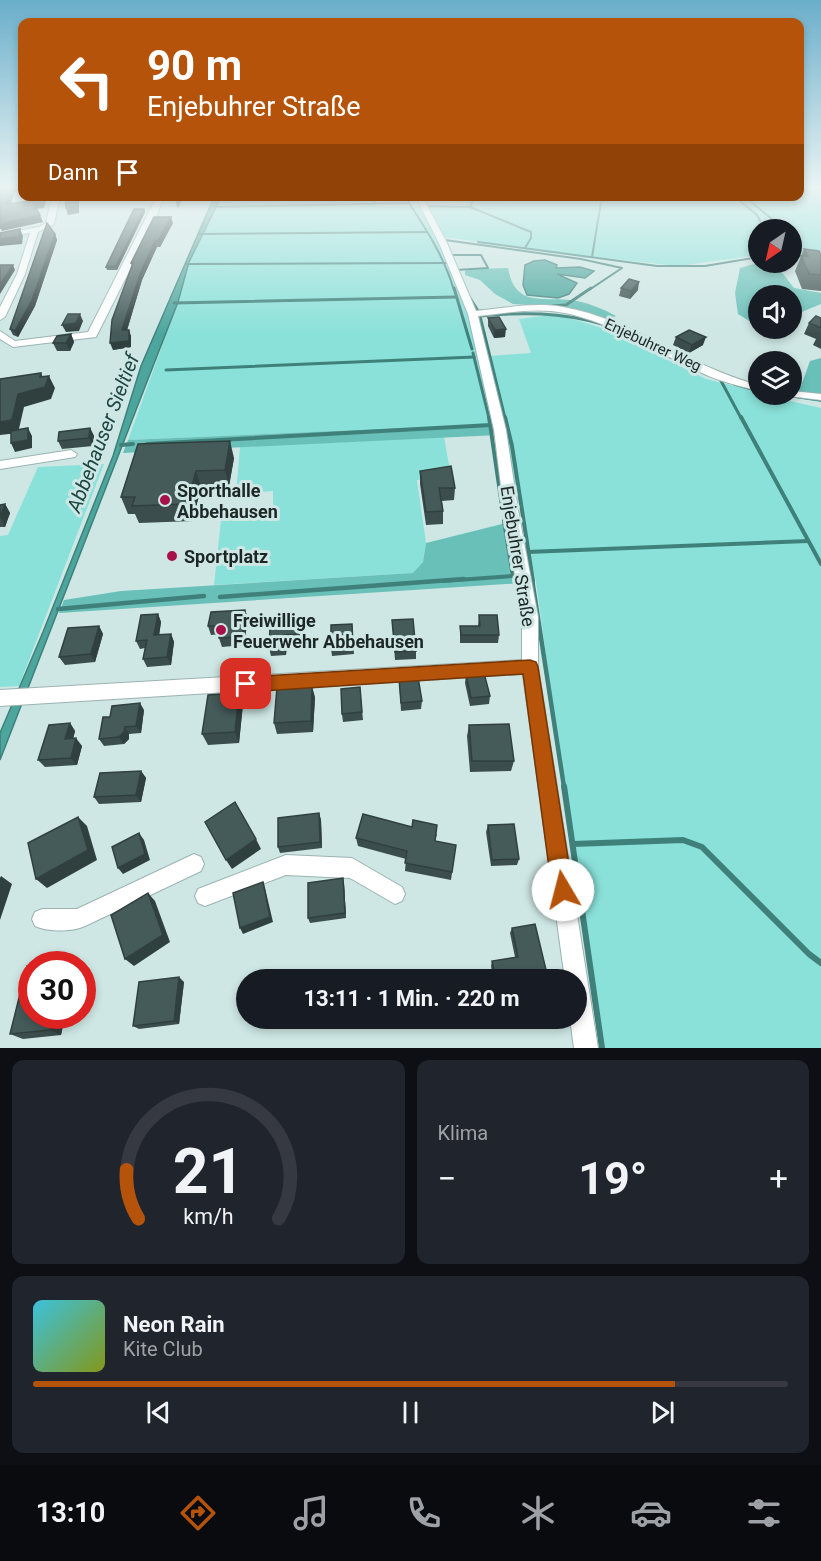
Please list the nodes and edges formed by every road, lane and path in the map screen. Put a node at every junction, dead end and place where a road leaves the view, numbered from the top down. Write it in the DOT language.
graph roads {
  1 [pos="33,237"];
  2 [pos="142,237"];
  3 [pos="440,237"];
  4 [pos="473,314"];
  5 [pos="0,317"];
  6 [pos="0,334"];
  7 [pos="748,386"];
  8 [pos="802,395"];
  9 [pos="821,397"];
  10 [pos="71,454"];
  11 [pos="0,465"];
  12 [pos="530,667"];
  13 [pos="0,698"];
  14 [pos="194,864"];
  15 [pos="395,894"];
  16 [pos="205,896"];
  17 [pos="42,919"];
  18 [pos="574,969"];
  19 [pos="583,1029"];
  20 [pos="586,1048"];
  1 -- 5 [label="street"];
  2 -- 6 [label="street"];
  3 -- 4 [label="street, Enjebuhrer Straße"];
  4 -- 7 [label="street, Enjebuhrer Weg"];
  4 -- 12 [label="street, Enjebuhrer Straße"];
  8 -- 9 [label="street"];
  10 -- 11 [label="street"];
  12 -- 13 [label="street"];
  12 -- 18 [label="street, Enjebuhrer Straße"];
  14 -- 17 [label="street"];
  15 -- 16 [label="street"];
  19 -- 20 [label="street, Enjebuhrer Straße"];
}
